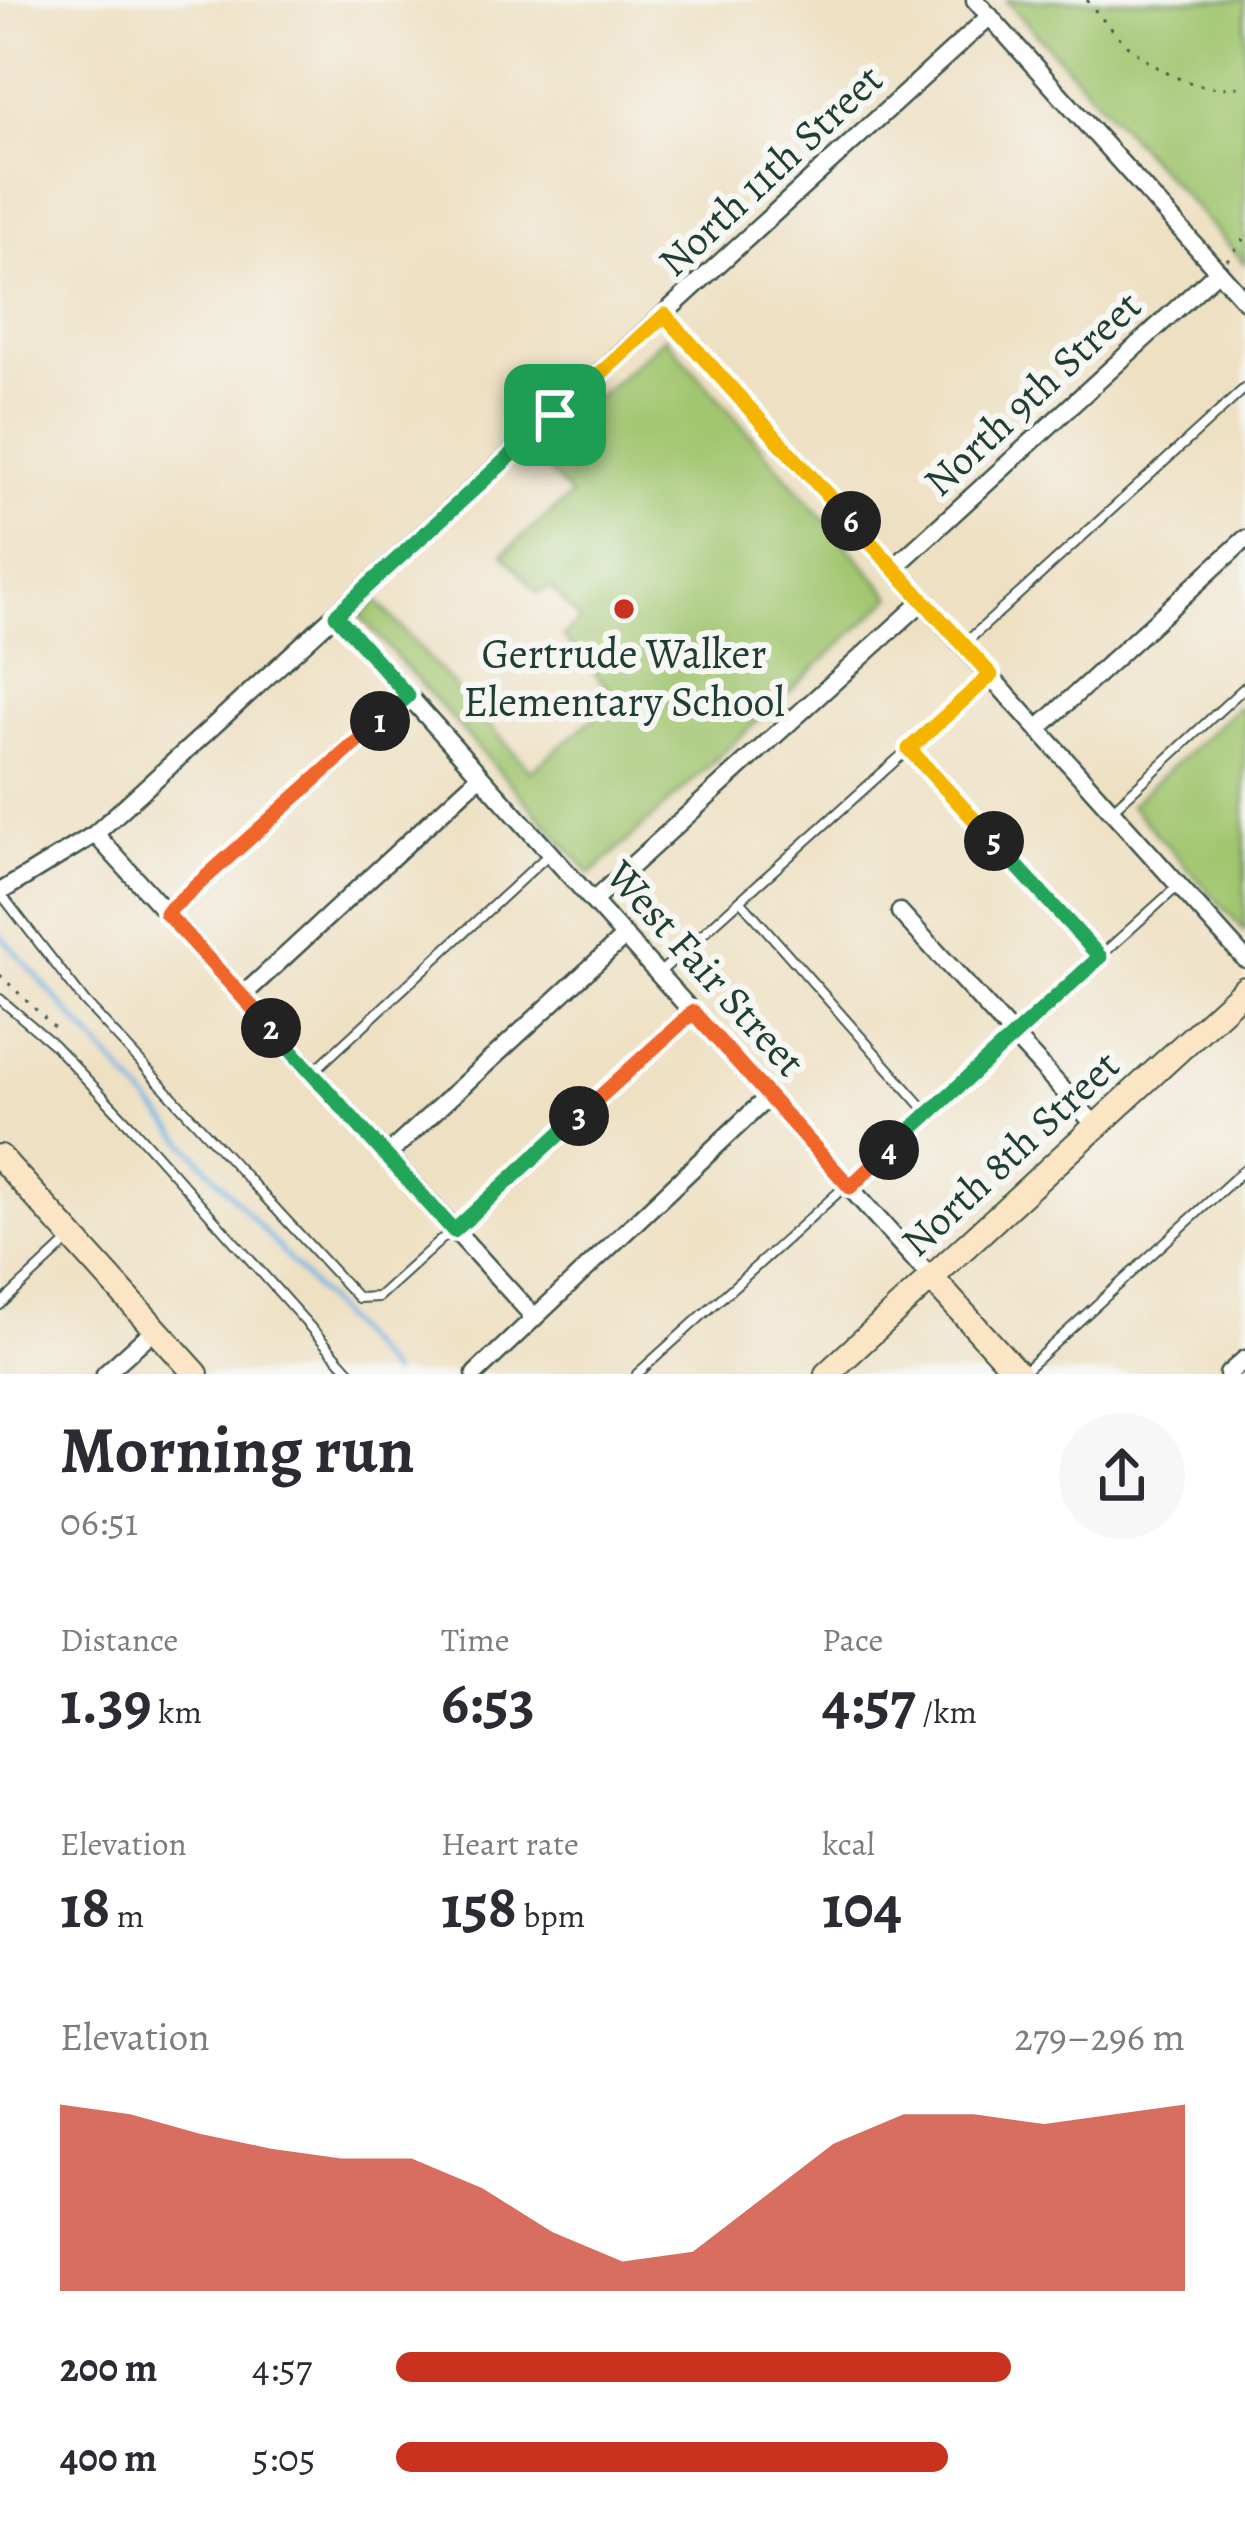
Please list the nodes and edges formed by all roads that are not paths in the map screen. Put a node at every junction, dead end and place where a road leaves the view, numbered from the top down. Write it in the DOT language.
graph roads {
  1 [pos="976,0"];
  2 [pos="990,16"];
  3 [pos="1218,271"];
  4 [pos="1245,301"];
  5 [pos="665,315"];
  6 [pos="1245,388"];
  7 [pos="1245,539"];
  8 [pos="894,568"];
  9 [pos="923,601"];
  10 [pos="336,615"];
  11 [pos="963,645"];
  12 [pos="991,675"];
  13 [pos="1245,687"];
  14 [pos="408,696"];
  15 [pos="1039,728"];
  16 [pos="909,749"];
  17 [pos="480,776"];
  18 [pos="1112,810"];
  19 [pos="94,834"];
  20 [pos="550,853"];
  21 [pos="1179,885"];
  22 [pos="0,893"];
  23 [pos="740,900"];
  24 [pos="593,901"];
  25 [pos="900,912"];
  26 [pos="166,913"];
  27 [pos="625,936"];
  28 [pos="1100,957"];
  29 [pos="1245,959"];
  30 [pos="658,974"];
  31 [pos="1245,989"];
  32 [pos="242,995"];
  33 [pos="0,999"];
  34 [pos="693,1012"];
  35 [pos="1014,1036"];
  36 [pos="311,1073"];
  37 [pos="768,1097"];
  38 [pos="928,1113"];
  39 [pos="1096,1126"];
  40 [pos="386,1156"];
  41 [pos="0,1157"];
  42 [pos="1245,1169"];
  43 [pos="850,1187"];
  44 [pos="454,1231"];
  45 [pos="73,1238"];
  46 [pos="932,1279"];
  47 [pos="0,1304"];
  48 [pos="532,1315"];
  49 [pos="155,1329"];
  50 [pos="1245,1359"];
  51 [pos="105,1374"];
  52 [pos="196,1374"];
  53 [pos="352,1374"];
  54 [pos="475,1374"];
  55 [pos="637,1374"];
  56 [pos="827,1374"];
  57 [pos="1020,1374"];
  58 [pos="1228,1374"];
  1 -- 2 [label="street"];
  2 -- 3 [label="street"];
  2 -- 5 [label="street, North 11th Street"];
  3 -- 4 [label="street"];
  3 -- 8 [label="street, North 9th Street"];
  5 -- 8 [label="street"];
  5 -- 10 [label="street, North 11th Street"];
  6 -- 11 [label="lane"];
  7 -- 15 [label="street"];
  8 -- 9 [label="street"];
  9 -- 11 [label="street"];
  9 -- 24 [label="street"];
  10 -- 14 [label="street, West Fair Street"];
  10 -- 19 [label="street, North 11th Street"];
  11 -- 12 [label="street"];
  12 -- 15 [label="street"];
  12 -- 16 [label="lane"];
  13 -- 18 [label="lane"];
  14 -- 17 [label="street, West Fair Street"];
  14 -- 26 [label="lane"];
  15 -- 18 [label="street"];
  16 -- 23 [label="lane"];
  16 -- 28 [label="lane"];
  17 -- 20 [label="street, West Fair Street"];
  17 -- 32 [label="street"];
  18 -- 21 [label="street"];
  19 -- 22 [label="street, North 11th Street"];
  19 -- 26 [label="street"];
  20 -- 24 [label="street, West Fair Street"];
  20 -- 36 [label="lane"];
  21 -- 28 [label="lane"];
  21 -- 29 [label="street"];
  22 -- 44 [label="lane"];
  23 -- 30 [label="lane"];
  23 -- 38 [label="lane"];
  24 -- 27 [label="street, West Fair Street"];
  25 -- 35 [label="street"];
  26 -- 32 [label="street"];
  27 -- 30 [label="street, West Fair Street"];
  27 -- 40 [label="street"];
  28 -- 35 [label="lane"];
  30 -- 34 [label="street, West Fair Street"];
  31 -- 39 [label="street, North 8th Street"];
  32 -- 36 [label="street"];
  33 -- 53 [label="lane"];
  34 -- 37 [label="street, West Fair Street"];
  34 -- 44 [label="lane"];
  35 -- 38 [label="lane"];
  35 -- 39 [label="street"];
  36 -- 40 [label="street"];
  37 -- 43 [label="street, West Fair Street"];
  37 -- 48 [label="street"];
  38 -- 43 [label="lane"];
  39 -- 46 [label="street, North 8th Street"];
  40 -- 44 [label="street"];
  41 -- 45 [label="street"];
  42 -- 57 [label="lane"];
  43 -- 46 [label="street, West Fair Street"];
  43 -- 55 [label="lane"];
  44 -- 48 [label="street"];
  45 -- 47 [label="lane"];
  45 -- 49 [label="street"];
  46 -- 56 [label="street, North 8th Street"];
  46 -- 57 [label="street, West Fair Street"];
  48 -- 54 [label="street"];
  49 -- 51 [label="street"];
  49 -- 52 [label="street"];
  50 -- 58 [label="street"];
}
